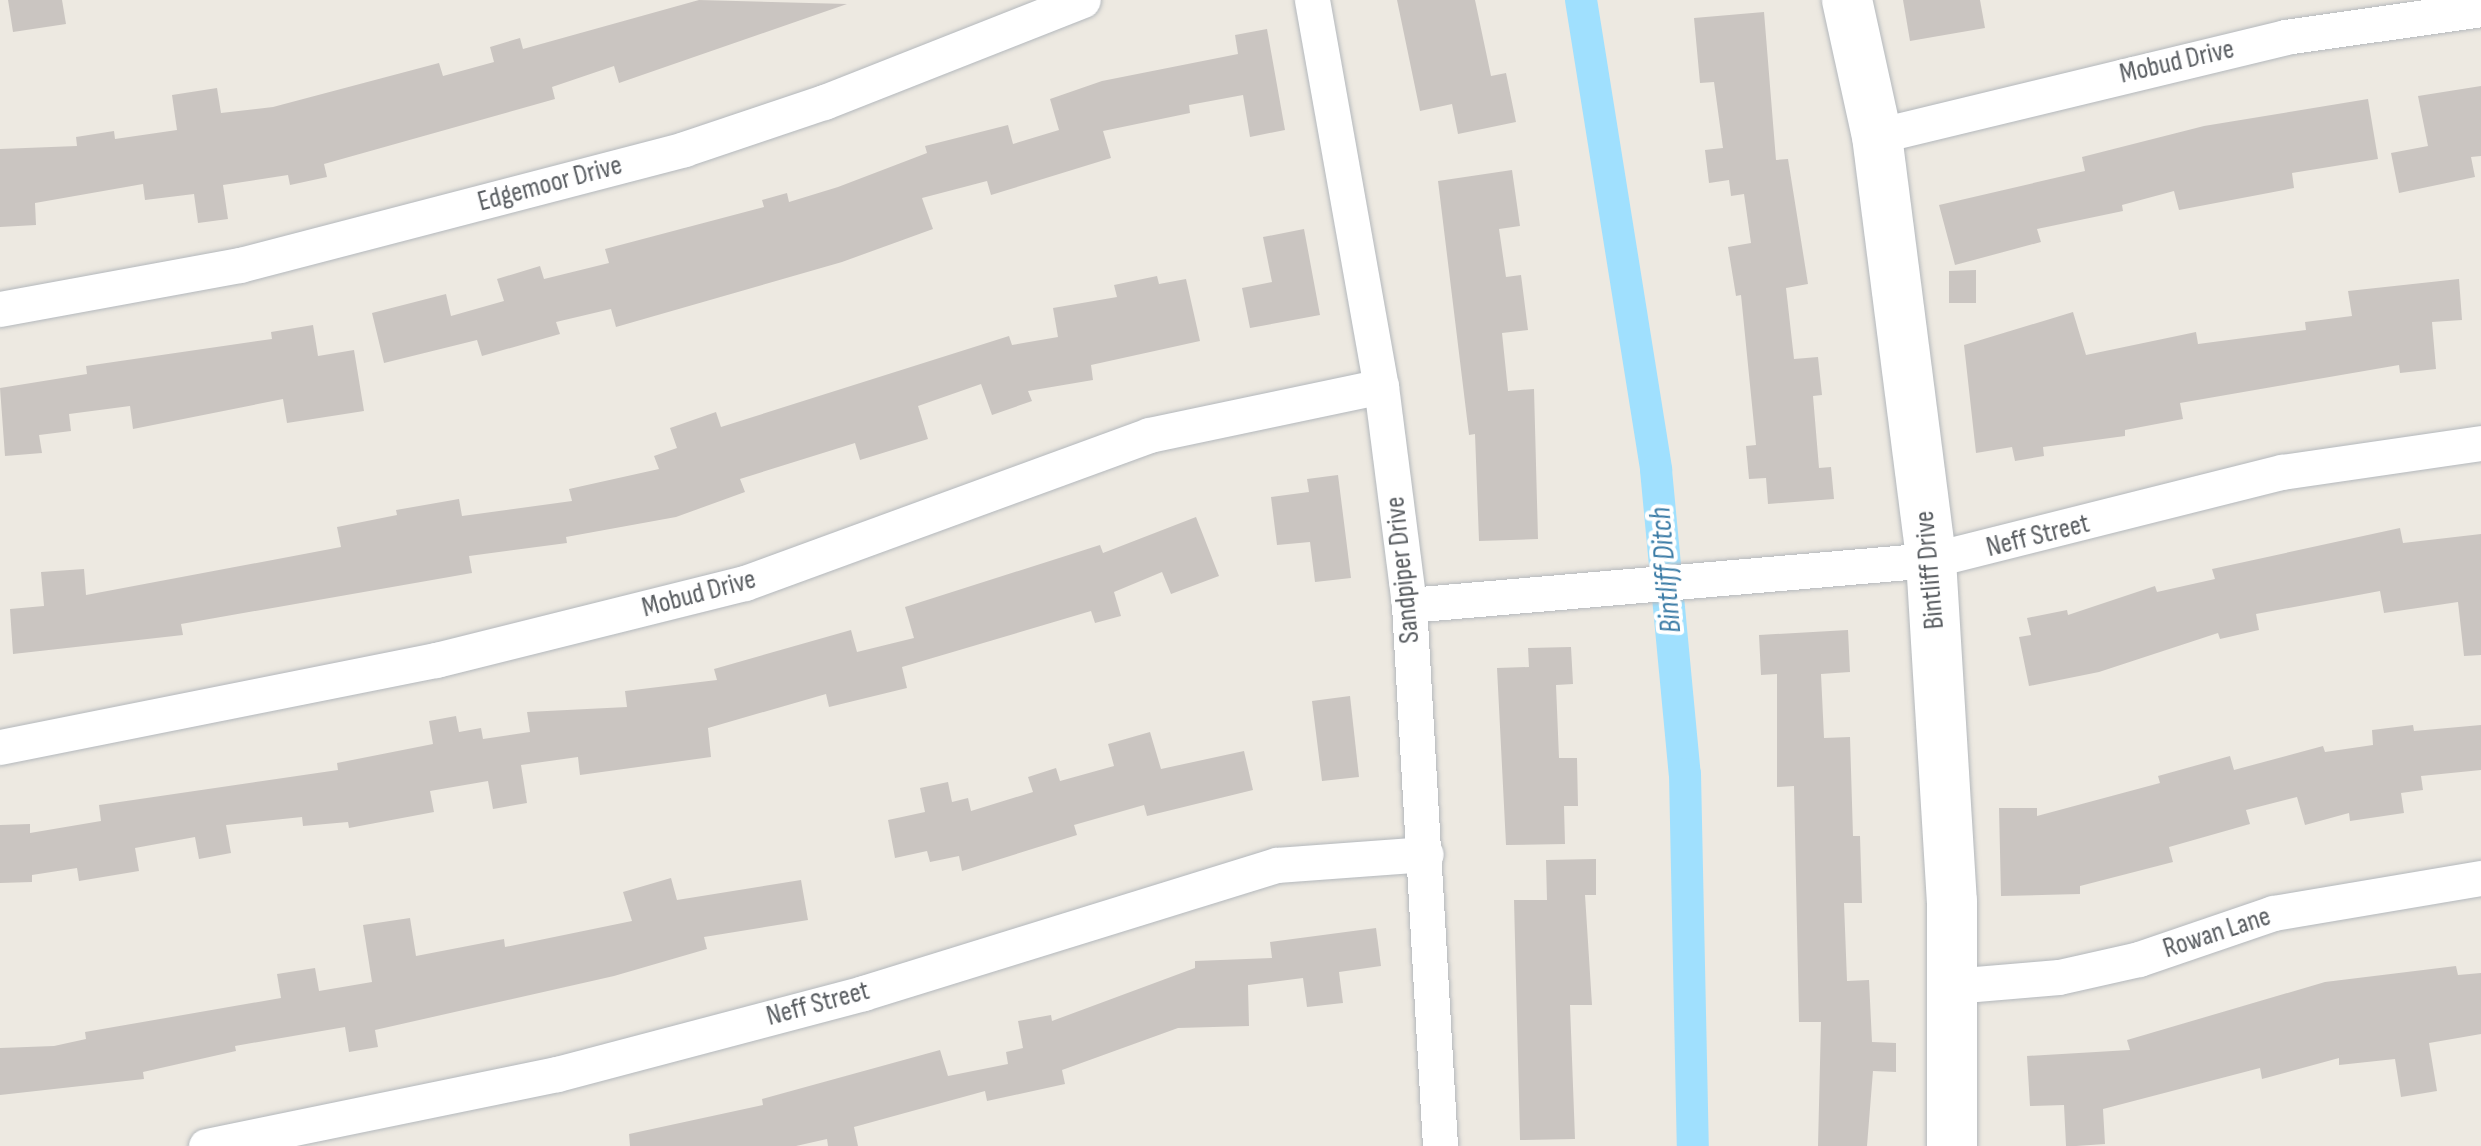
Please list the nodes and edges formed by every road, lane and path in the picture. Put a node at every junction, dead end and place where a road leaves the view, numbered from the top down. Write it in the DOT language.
graph roads {
  1 [pos="1083,0"];
  2 [pos="1312,0"];
  3 [pos="1848,0"];
  4 [pos="2481,10"];
  5 [pos="1877,136"];
  6 [pos="0,309"];
  7 [pos="1381,386"];
  8 [pos="2481,443"];
  9 [pos="1931,560"];
  10 [pos="1408,605"];
  11 [pos="0,746"];
  12 [pos="1426,854"];
  13 [pos="2481,878"];
  14 [pos="1952,986"];
  15 [pos="206,1146"];
  16 [pos="1440,1146"];
  17 [pos="1952,1146"];
  1 -- 6 [label="street, Edgemoor Drive"];
  2 -- 7 [label="street, Sandpiper Drive"];
  3 -- 5 [label="street, Bintliff Drive"];
  4 -- 5 [label="street, Mobud Drive"];
  5 -- 9 [label="street, Bintliff Drive"];
  7 -- 10 [label="street, Sandpiper Drive"];
  7 -- 11 [label="street, Mobud Drive"];
  8 -- 9 [label="street, Neff Street"];
  9 -- 10 [label="street, Neff Street"];
  9 -- 14 [label="street, Bintliff Drive"];
  10 -- 12 [label="street, Sandpiper Drive"];
  12 -- 15 [label="street, Neff Street"];
  12 -- 16 [label="street, Sandpiper Drive"];
  13 -- 14 [label="street, Rowan Lane"];
  14 -- 17 [label="street, Bintliff Drive"];
}
